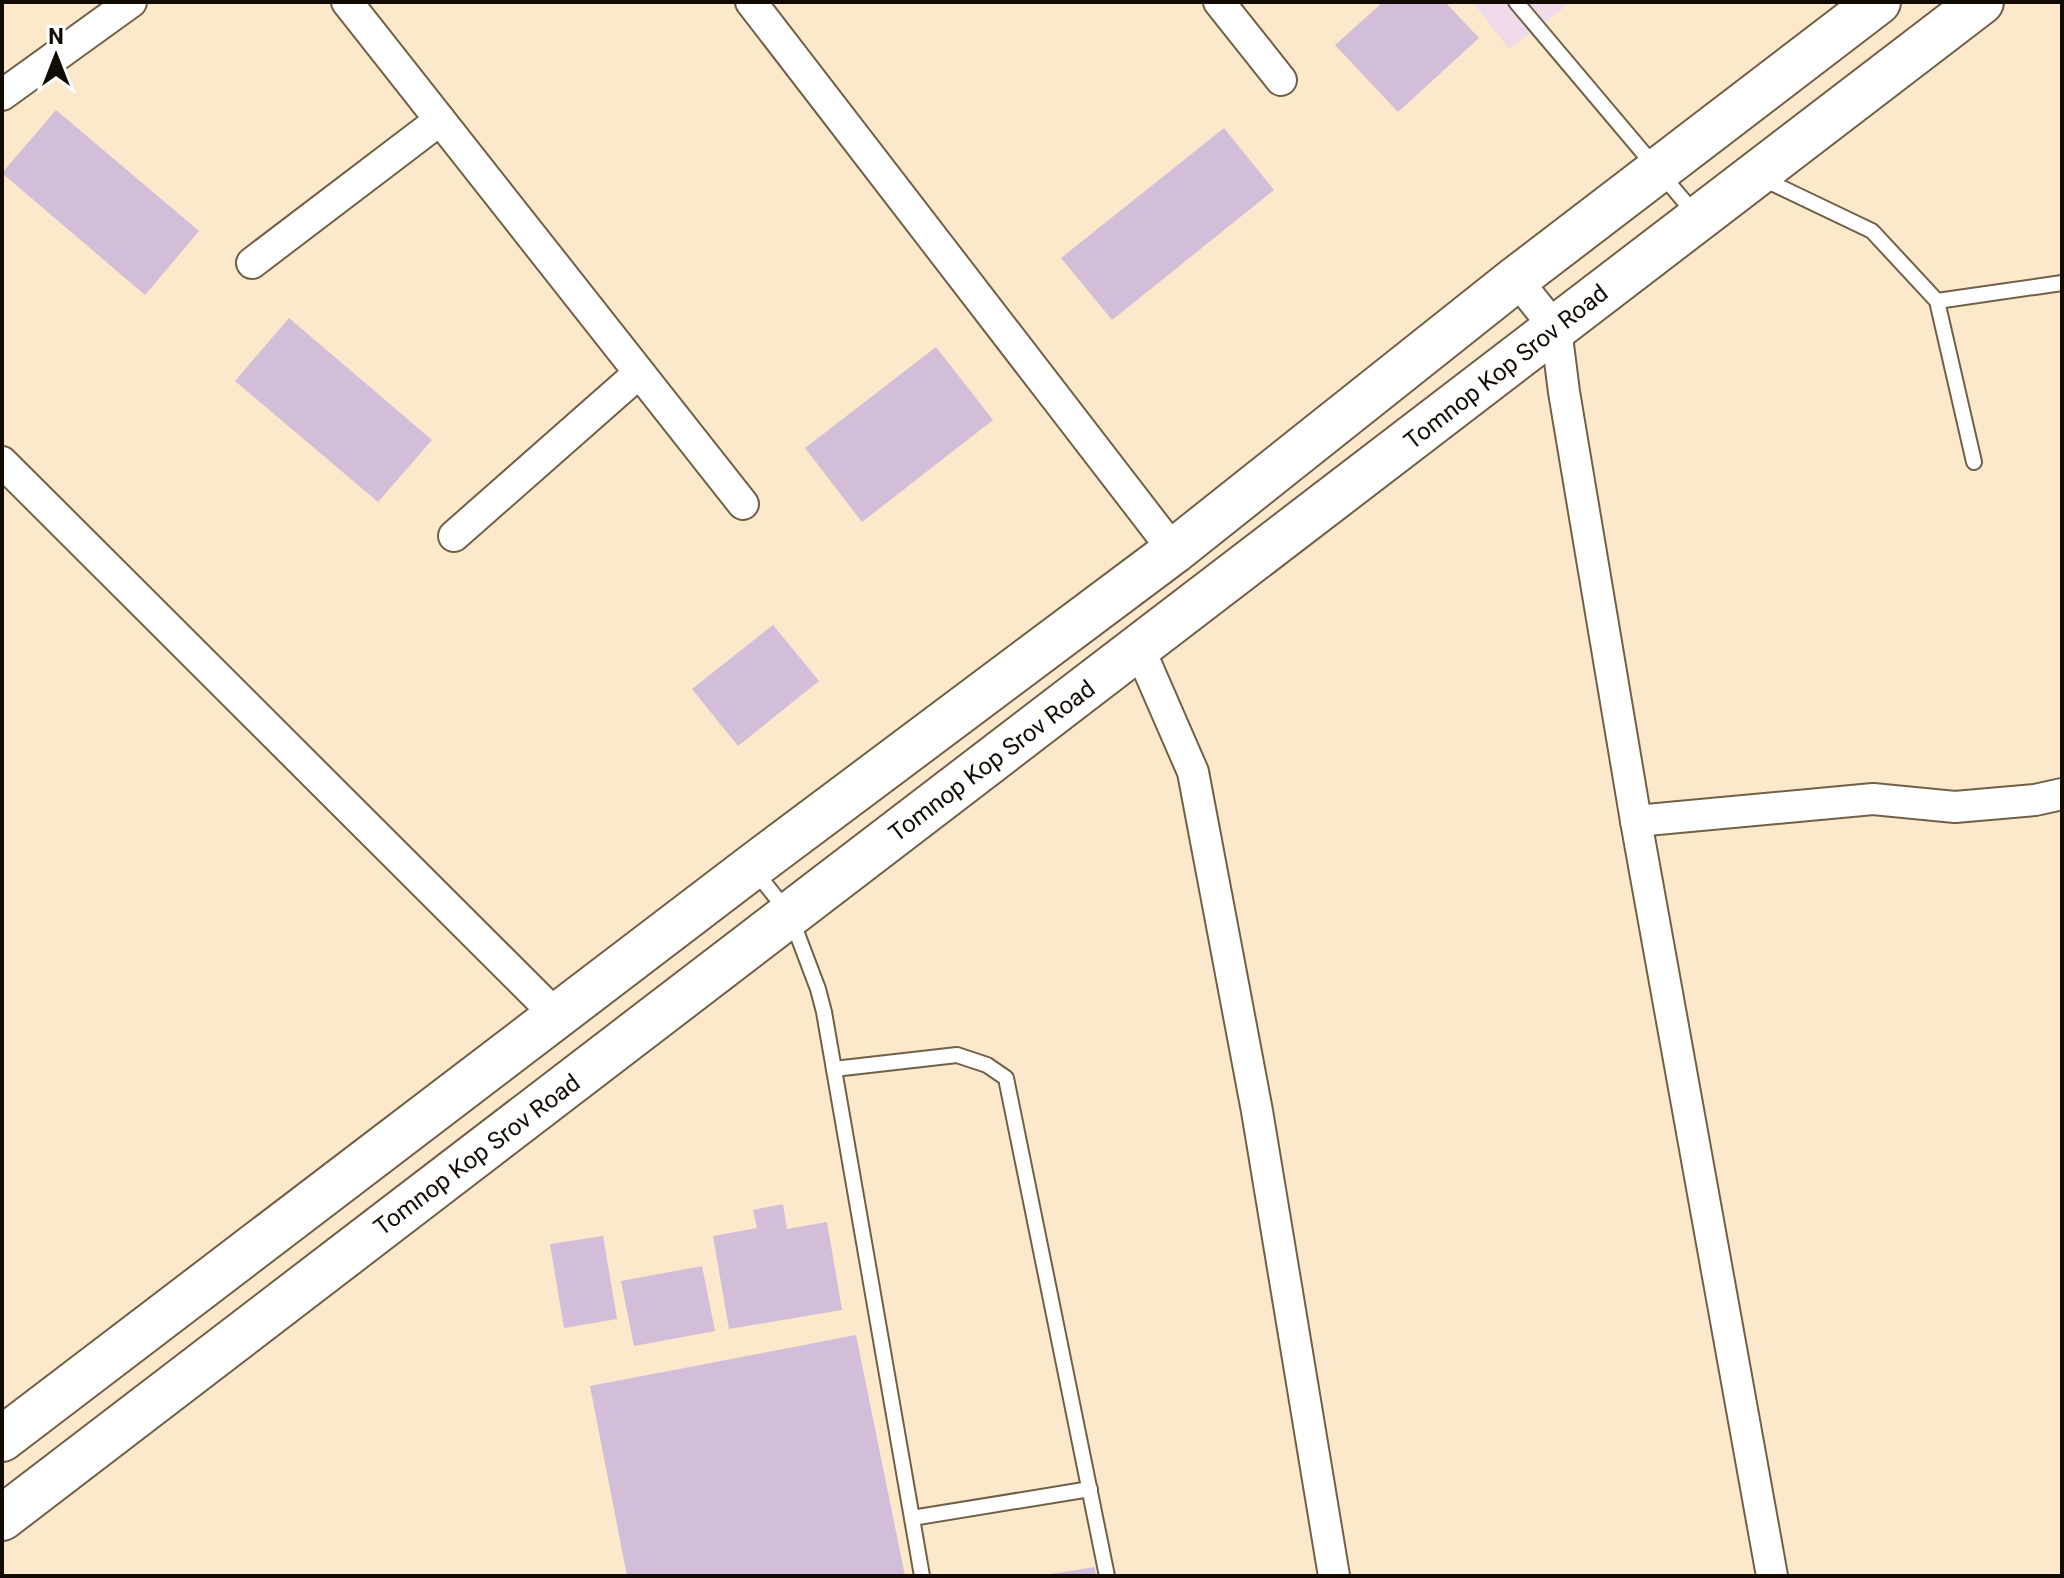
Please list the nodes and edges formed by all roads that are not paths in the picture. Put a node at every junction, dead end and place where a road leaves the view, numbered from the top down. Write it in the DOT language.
graph roads {
  1 [pos="131,2"];
  2 [pos="347,2"];
  3 [pos="751,2"];
  4 [pos="1219,2"];
  5 [pos="1878,2"];
  6 [pos="1981,2"];
  7 [pos="1523,5"];
  8 [pos="1281,80"];
  9 [pos="2,95"];
  10 [pos="440,120"];
  11 [pos="1659,171"];
  12 [pos="1755,175"];
  13 [pos="1698,217"];
  14 [pos="252,263"];
  15 [pos="1516,279"];
  16 [pos="2062,283"];
  17 [pos="1937,301"];
  18 [pos="1556,329"];
  19 [pos="639,373"];
  20 [pos="2,462"];
  21 [pos="1974,462"];
  22 [pos="743,504"];
  23 [pos="454,536"];
  24 [pos="1174,551"];
  25 [pos="1139,648"];
  26 [pos="2062,794"];
  27 [pos="1636,821"];
  28 [pos="752,867"];
  29 [pos="790,915"];
  30 [pos="557,1016"];
  31 [pos="834,1069"];
  32 [pos="2,1439"];
  33 [pos="1090,1489"];
  34 [pos="2,1518"];
  35 [pos="912,1518"];
  36 [pos="922,1576"];
  37 [pos="1107,1576"];
  38 [pos="1334,1576"];
  39 [pos="1772,1576"];
  1 -- 9 [label="street"];
  2 -- 10 [label="street"];
  3 -- 24 [label="street"];
  4 -- 8 [label="street"];
  5 -- 11 [label="main road"];
  6 -- 12 [label="main road, Tomnop Kop Srov Road"];
  7 -- 11 [label="lane"];
  10 -- 14 [label="street"];
  10 -- 19 [label="street"];
  11 -- 13 [label="lane"];
  11 -- 15 [label="main road"];
  12 -- 13 [label="main road, Tomnop Kop Srov Road"];
  12 -- 17 [label="lane"];
  13 -- 18 [label="main road, Tomnop Kop Srov Road"];
  15 -- 18 [label="street"];
  15 -- 24 [label="main road"];
  16 -- 17 [label="lane"];
  17 -- 21 [label="lane"];
  18 -- 25 [label="main road, Tomnop Kop Srov Road"];
  18 -- 27 [label="street"];
  19 -- 22 [label="street"];
  19 -- 23 [label="street"];
  20 -- 30 [label="street"];
  24 -- 28 [label="main road"];
  25 -- 29 [label="main road, Tomnop Kop Srov Road"];
  25 -- 38 [label="street"];
  26 -- 27 [label="street"];
  27 -- 39 [label="street"];
  28 -- 29 [label="lane"];
  28 -- 30 [label="main road"];
  29 -- 31 [label="lane"];
  29 -- 34 [label="main road, Tomnop Kop Srov Road"];
  30 -- 32 [label="main road"];
  31 -- 33 [label="lane"];
  31 -- 35 [label="lane"];
  33 -- 35 [label="lane"];
  33 -- 37 [label="lane"];
  35 -- 36 [label="lane"];
}
